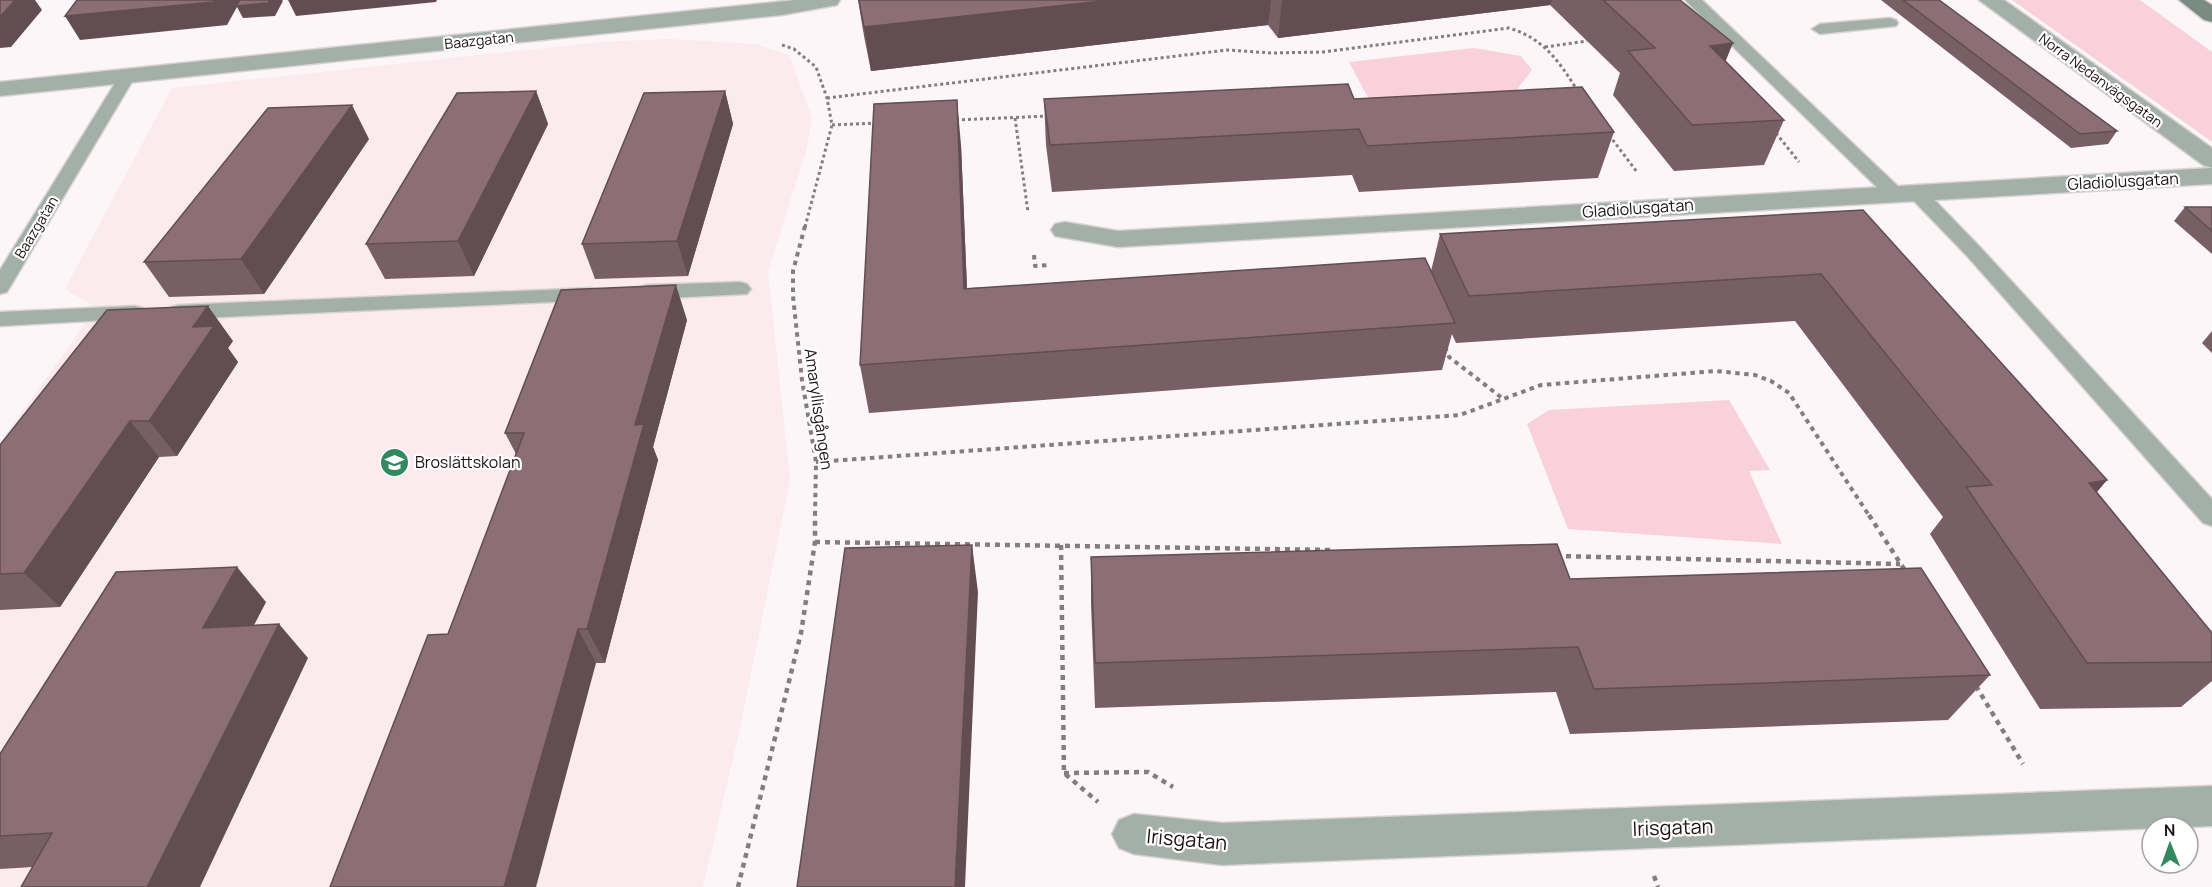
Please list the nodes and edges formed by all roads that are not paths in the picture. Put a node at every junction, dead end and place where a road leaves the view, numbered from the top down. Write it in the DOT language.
graph roads {
  1 [pos="829,0"];
  2 [pos="1693,0"];
  3 [pos="1990,0"];
  4 [pos="2190,0"];
  5 [pos="707,8"];
  6 [pos="2212,15"];
  7 [pos="1890,23"];
  8 [pos="1820,29"];
  9 [pos="128,75"];
  10 [pos="2,92"];
  11 [pos="2212,160"];
  12 [pos="2212,176"];
  13 [pos="1906,194"];
  14 [pos="1065,230"];
  15 [pos="0,287"];
  16 [pos="740,289"];
  17 [pos="632,293"];
  18 [pos="608,294"];
  19 [pos="0,319"];
  20 [pos="2212,516"];
  21 [pos="2212,806"];
  22 [pos="1134,834"];
  1 -- 5 [label="street, Baazgatan"];
  2 -- 13 [label="lane"];
  3 -- 11 [label="street, Norra Nedanvägsgatan"];
  4 -- 6 [label="main road"];
  5 -- 9 [label="street, Baazgatan"];
  7 -- 8 [label="lane"];
  9 -- 10 [label="street, Baazgatan"];
  9 -- 15 [label="lane, Baazgatan"];
  12 -- 13 [label="street, Gladiolusgatan"];
  13 -- 14 [label="street, Gladiolusgatan"];
  13 -- 20 [label="lane"];
  16 -- 17 [label="lane"];
  18 -- 19 [label="lane"];
  21 -- 22 [label="street, Irisgatan"];
}
